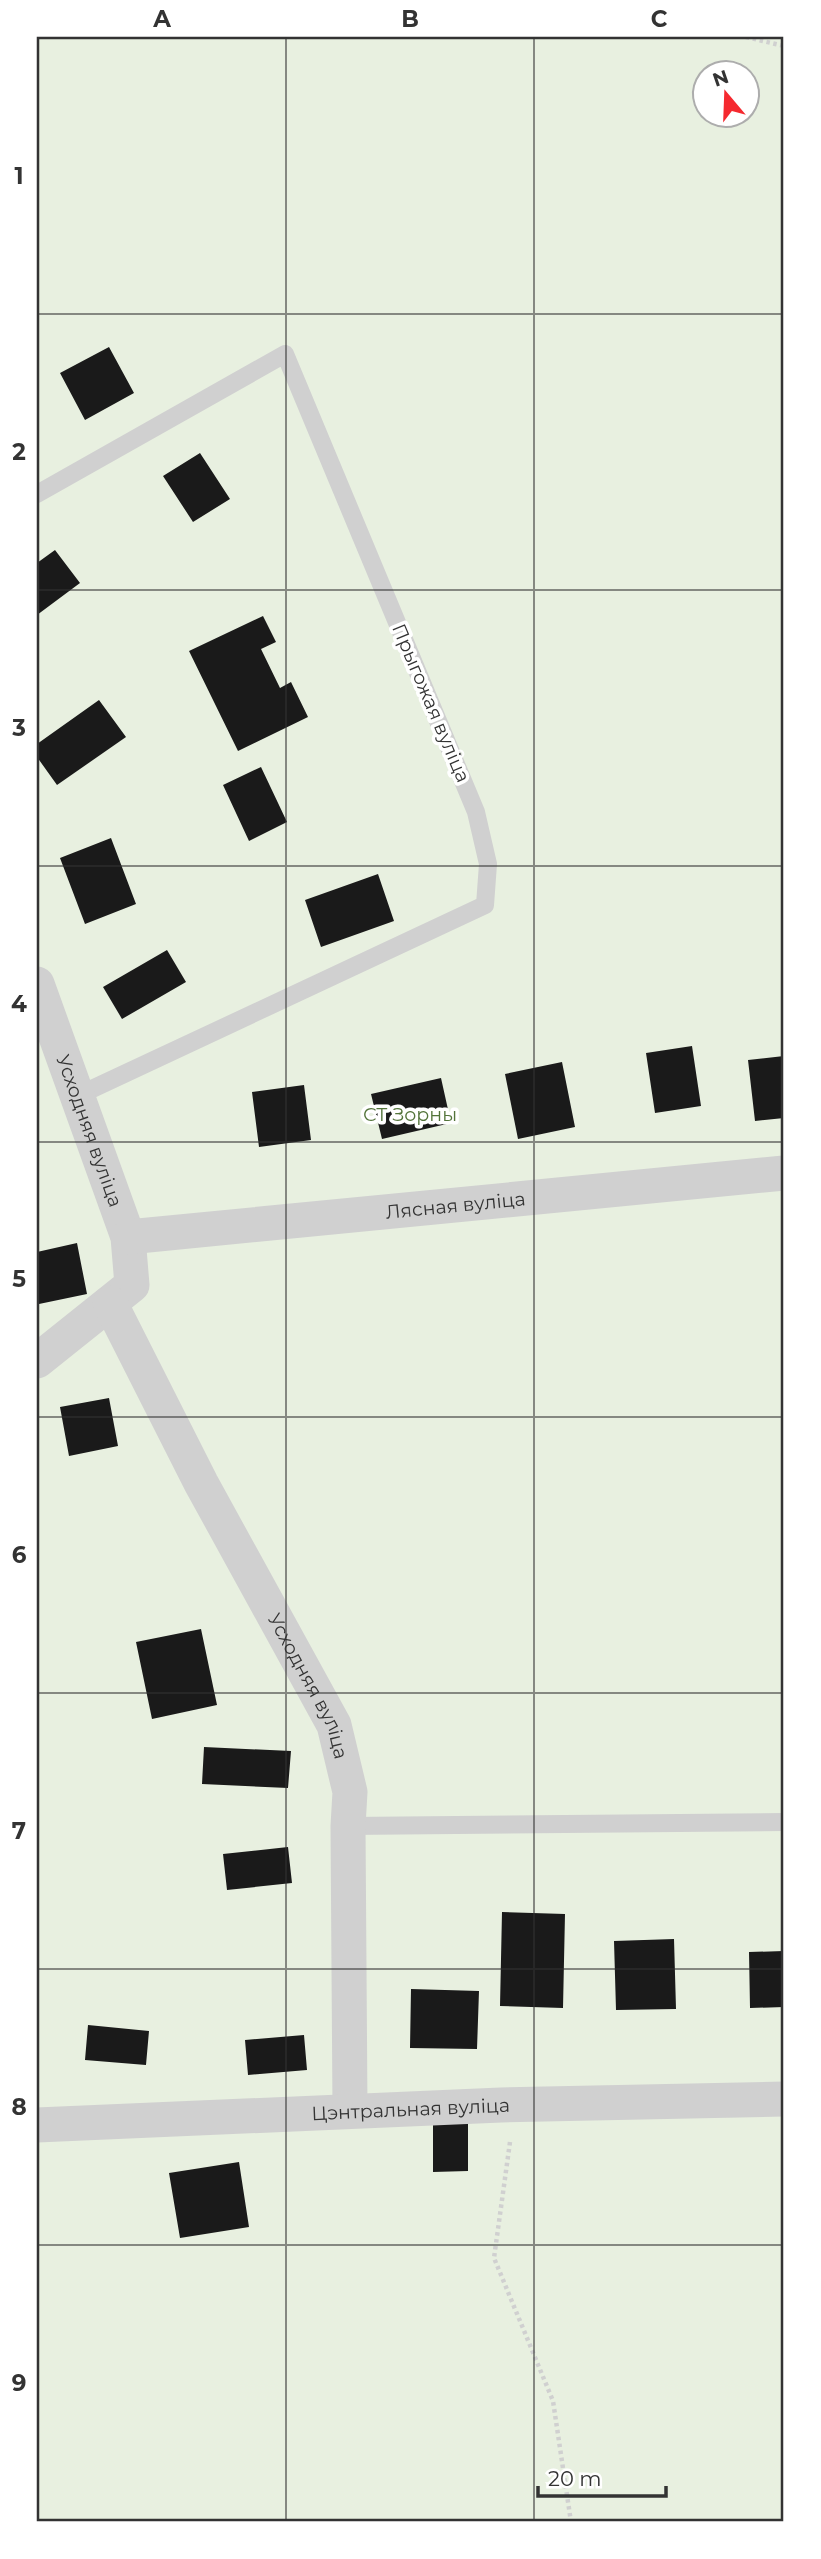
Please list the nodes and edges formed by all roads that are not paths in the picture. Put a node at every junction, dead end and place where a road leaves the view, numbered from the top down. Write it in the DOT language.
graph roads {
  1 [pos="37,494"];
  2 [pos="37,984"];
  3 [pos="77,1096"];
  4 [pos="784,1173"];
  5 [pos="128,1237"];
  6 [pos="110,1303"];
  7 [pos="37,1361"];
  8 [pos="784,1822"];
  9 [pos="348,1826"];
  10 [pos="784,2099"];
  11 [pos="350,2110"];
  12 [pos="37,2125"];
  1 -- 3 [label="lane, Прыгожая вуліца"];
  2 -- 3 [label="street, Усходняя вуліца"];
  3 -- 5 [label="street, Усходняя вуліца"];
  4 -- 5 [label="street, Лясная вуліца"];
  5 -- 6 [label="street, Усходняя вуліца"];
  6 -- 7 [label="street"];
  6 -- 9 [label="street, Усходняя вуліца"];
  8 -- 9 [label="lane"];
  9 -- 11 [label="street, Усходняя вуліца"];
  10 -- 11 [label="street, Цэнтральная вуліца"];
  11 -- 12 [label="street, Цэнтральная вуліца"];
}
